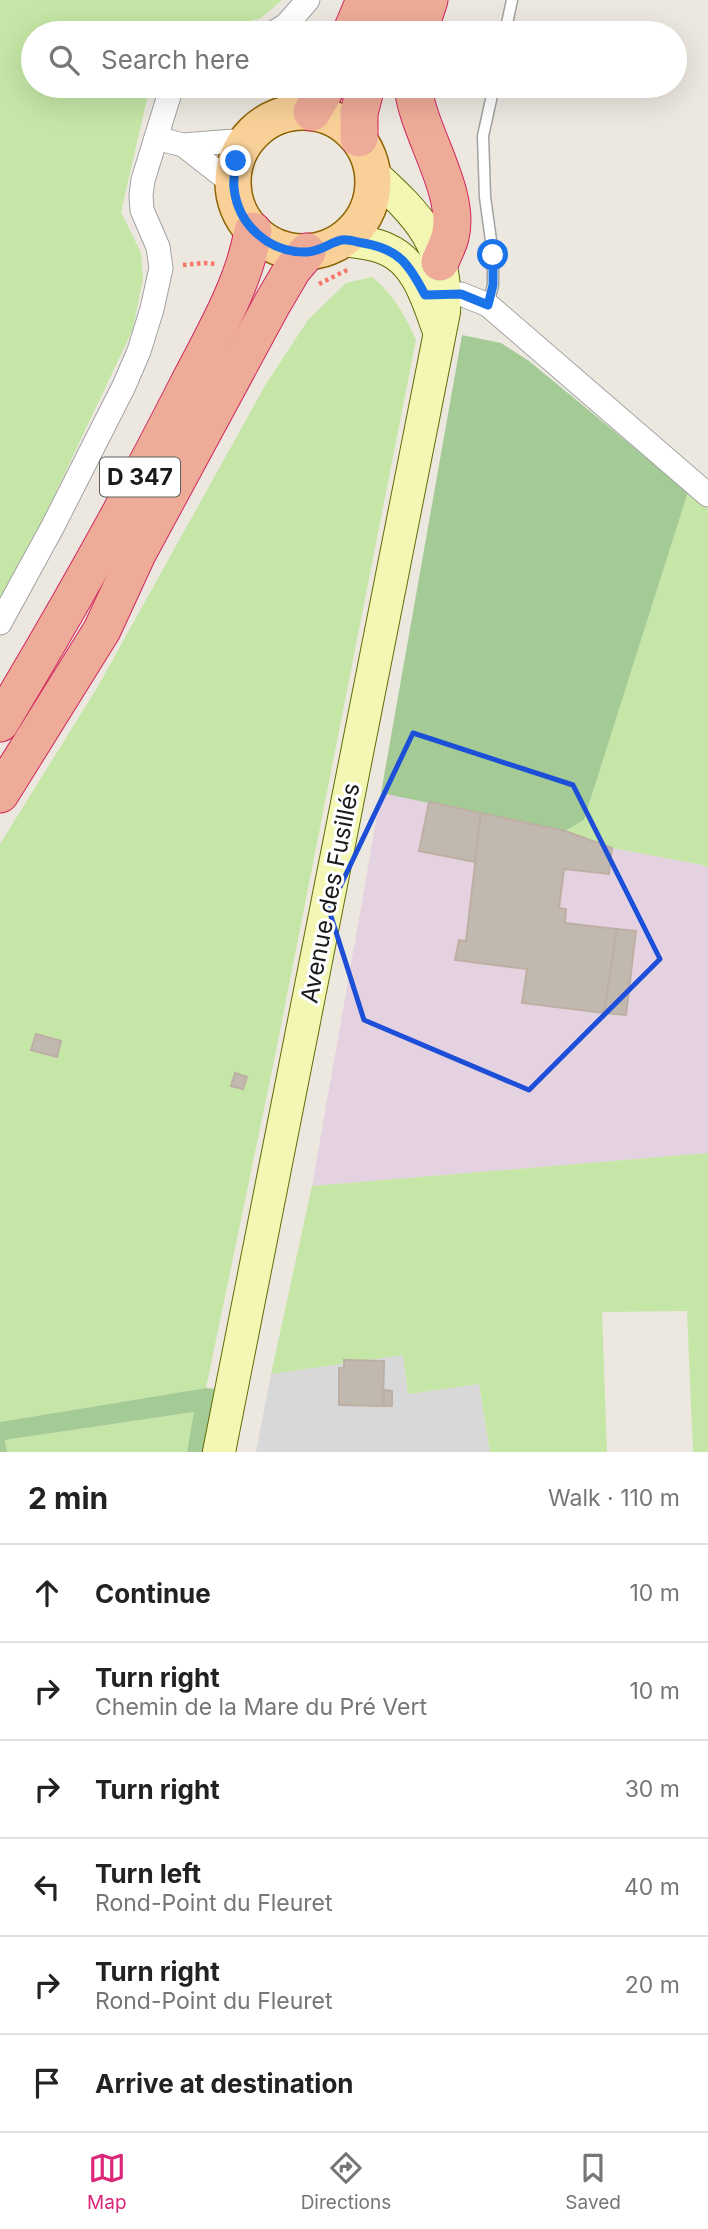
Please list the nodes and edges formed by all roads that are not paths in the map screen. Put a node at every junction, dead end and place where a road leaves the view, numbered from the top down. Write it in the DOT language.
graph roads {
  1 [pos="308,0"];
  2 [pos="365,0"];
  3 [pos="400,0"];
  4 [pos="429,0"];
  5 [pos="512,0"];
  6 [pos="290,21"];
  7 [pos="356,21"];
  8 [pos="392,21"];
  9 [pos="422,21"];
  10 [pos="508,21"];
  11 [pos="168,98"];
  12 [pos="363,98"];
  13 [pos="415,98"];
  14 [pos="491,98"];
  15 [pos="320,99"];
  16 [pos="156,138"];
  17 [pos="359,138"];
  18 [pos="247,140"];
  19 [pos="183,145"];
  20 [pos="373,174"];
  21 [pos="233,184"];
  22 [pos="253,231"];
  23 [pos="342,240"];
  24 [pos="307,252"];
  25 [pos="437,283"];
  26 [pos="488,305"];
  27 [pos="708,495"];
  28 [pos="0,622"];
  29 [pos="0,723"];
  30 [pos="0,794"];
  31 [pos="219,1452"];
  1 -- 6 [label="street"];
  2 -- 7 [label="highway"];
  3 -- 8 [label="highway"];
  4 -- 9 [label="highway"];
  5 -- 10 [label="lane"];
  11 -- 16 [label="street"];
  12 -- 17 [label="highway"];
  13 -- 25 [label="highway"];
  14 -- 26 [label="lane"];
  15 -- 17 [label="main road"];
  15 -- 18 [label="main road"];
  16 -- 19 [label="street"];
  16 -- 28 [label="street"];
  17 -- 20 [label="main road"];
  18 -- 19 [label="street"];
  18 -- 21 [label="main road"];
  19 -- 21 [label="street"];
  20 -- 23 [label="main road"];
  20 -- 25 [label="main road"];
  21 -- 22 [label="main road"];
  22 -- 24 [label="main road"];
  22 -- 29 [label="highway, D 347"];
  23 -- 24 [label="main road"];
  23 -- 25 [label="main road"];
  24 -- 30 [label="highway, D 347"];
  25 -- 26 [label="street"];
  25 -- 31 [label="main road, Avenue des Fusillés"];
  26 -- 27 [label="street"];
}
